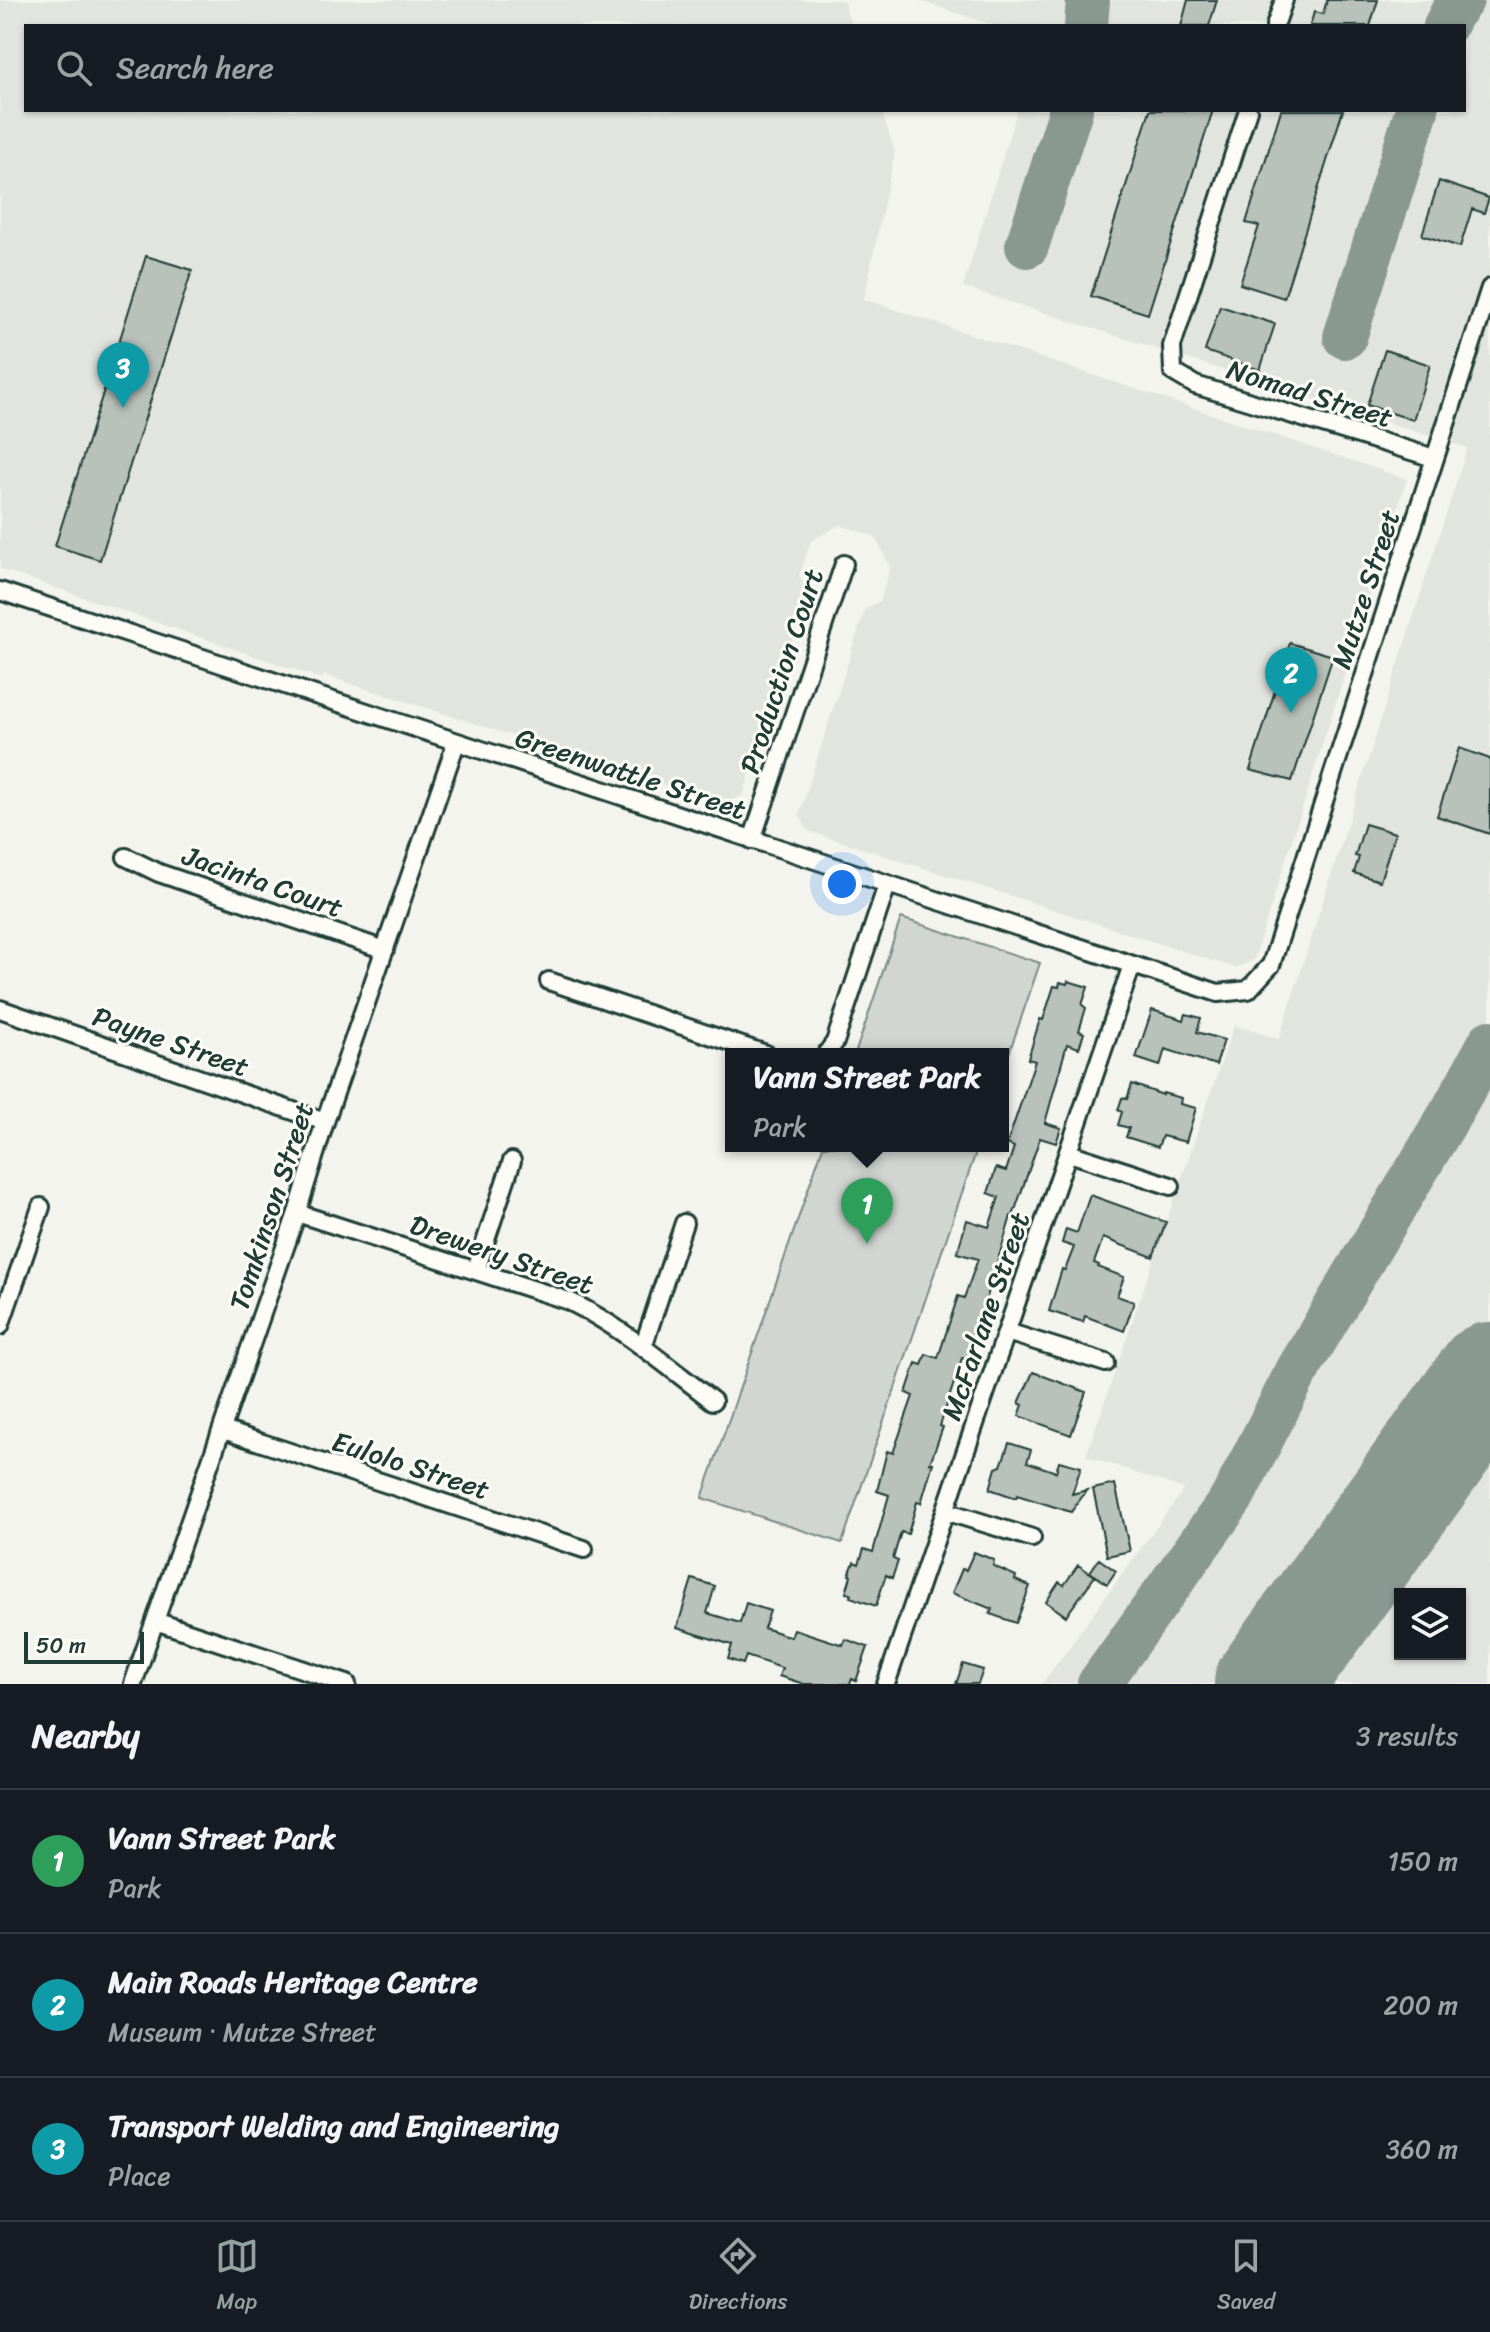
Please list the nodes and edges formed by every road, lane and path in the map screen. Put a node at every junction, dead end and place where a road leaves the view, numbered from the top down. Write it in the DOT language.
graph roads {
  1 [pos="1284,0"];
  2 [pos="1276,24"];
  3 [pos="1247,112"];
  4 [pos="1490,288"];
  5 [pos="1434,458"];
  6 [pos="844,564"];
  7 [pos="0,591"];
  8 [pos="456,743"];
  9 [pos="752,840"];
  10 [pos="126,857"];
  11 [pos="887,885"];
  12 [pos="385,950"];
  13 [pos="1132,965"];
  14 [pos="549,981"];
  15 [pos="1248,990"];
  16 [pos="0,1009"];
  17 [pos="748,1048"];
  18 [pos="830,1048"];
  19 [pos="325,1122"];
  20 [pos="1069,1153"];
  21 [pos="512,1161"];
  22 [pos="1171,1186"];
  23 [pos="41,1207"];
  24 [pos="297,1213"];
  25 [pos="684,1223"];
  26 [pos="476,1270"];
  27 [pos="0,1326"];
  28 [pos="1007,1332"];
  29 [pos="643,1347"];
  30 [pos="1106,1363"];
  31 [pos="713,1401"];
  32 [pos="223,1430"];
  33 [pos="945,1511"];
  34 [pos="1032,1538"];
  35 [pos="584,1549"];
  36 [pos="155,1621"];
  37 [pos="133,1684"];
  38 [pos="347,1684"];
  39 [pos="886,1684"];
  1 -- 2 [label="street"];
  3 -- 5 [label="street, Nomad Street"];
  4 -- 5 [label="street, Mutze Street"];
  5 -- 15 [label="street, Mutze Street"];
  6 -- 9 [label="street, Production Court"];
  7 -- 8 [label="street, Greenwattle Street"];
  8 -- 9 [label="street, Greenwattle Street"];
  8 -- 12 [label="street, Tomkinson Street"];
  9 -- 11 [label="street, Greenwattle Street"];
  10 -- 12 [label="street, Jacinta Court"];
  11 -- 13 [label="street, Greenwattle Street"];
  11 -- 18 [label="street"];
  12 -- 19 [label="street, Tomkinson Street"];
  13 -- 15 [label="street, Greenwattle Street"];
  13 -- 20 [label="street, McFarlane Street"];
  14 -- 17 [label="street"];
  16 -- 19 [label="street, Payne Street"];
  19 -- 24 [label="street, Tomkinson Street"];
  20 -- 22 [label="street"];
  20 -- 28 [label="street, McFarlane Street"];
  21 -- 26 [label="street"];
  23 -- 27 [label="street"];
  24 -- 26 [label="street, Drewery Street"];
  24 -- 32 [label="street, Tomkinson Street"];
  25 -- 29 [label="street"];
  26 -- 29 [label="street, Drewery Street"];
  28 -- 30 [label="street"];
  28 -- 33 [label="street, McFarlane Street"];
  29 -- 31 [label="street, Drewery Street"];
  32 -- 35 [label="street, Eulolo Street"];
  32 -- 36 [label="street, Tomkinson Street"];
  33 -- 34 [label="street"];
  33 -- 39 [label="street, McFarlane Street"];
  36 -- 37 [label="street, Tomkinson Street"];
  36 -- 38 [label="street"];
}
